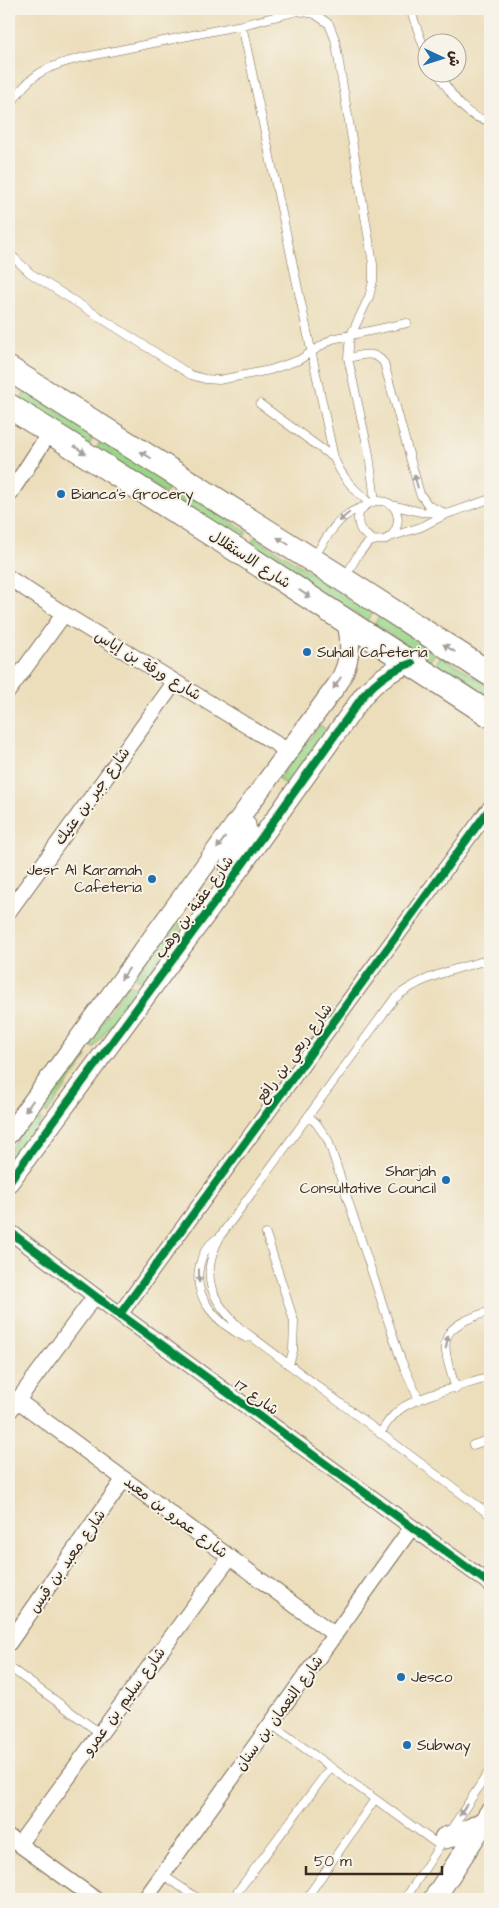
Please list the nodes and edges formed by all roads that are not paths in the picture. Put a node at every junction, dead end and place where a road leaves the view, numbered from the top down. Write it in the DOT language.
graph roads {
  1 [pos="410,9"];
  2 [pos="242,25"];
  3 [pos="418,32"];
  4 [pos="444,82"];
  5 [pos="9,108"];
  6 [pos="490,120"];
  7 [pos="9,254"];
  8 [pos="408,323"];
  9 [pos="350,337"];
  10 [pos="311,353"];
  11 [pos="348,358"];
  12 [pos="9,369"];
  13 [pos="260,404"];
  14 [pos="9,406"];
  15 [pos="50,432"];
  16 [pos="334,458"];
  17 [pos="9,496"];
  18 [pos="490,499"];
  19 [pos="369,503"];
  20 [pos="391,505"];
  21 [pos="446,514"];
  22 [pos="389,537"];
  23 [pos="373,540"];
  24 [pos="312,560"];
  25 [pos="9,578"];
  26 [pos="344,580"];
  27 [pos="64,614"];
  28 [pos="346,621"];
  29 [pos="412,663"];
  30 [pos="490,674"];
  31 [pos="175,682"];
  32 [pos="9,690"];
  33 [pos="490,715"];
  34 [pos="288,751"];
  35 [pos="490,808"];
  36 [pos="236,822"];
  37 [pos="232,879"];
  38 [pos="9,911"];
  39 [pos="490,959"];
  40 [pos="308,1116"];
  41 [pos="9,1134"];
  42 [pos="9,1182"];
  43 [pos="9,1231"];
  44 [pos="266,1234"];
  45 [pos="221,1235"];
  46 [pos="95,1296"];
  47 [pos="490,1312"];
  48 [pos="120,1314"];
  49 [pos="258,1341"];
  50 [pos="289,1365"];
  51 [pos="490,1378"];
  52 [pos="456,1388"];
  53 [pos="419,1400"];
  54 [pos="13,1406"];
  55 [pos="380,1434"];
  56 [pos="490,1439"];
  57 [pos="473,1445"];
  58 [pos="124,1479"];
  59 [pos="490,1515"];
  60 [pos="412,1527"];
  61 [pos="230,1557"];
  62 [pos="490,1584"];
  63 [pos="334,1635"];
  64 [pos="9,1642"];
  65 [pos="9,1666"];
  66 [pos="271,1724"];
  67 [pos="100,1733"];
  68 [pos="331,1767"];
  69 [pos="490,1770"];
  70 [pos="375,1799"];
  71 [pos="487,1818"];
  72 [pos="14,1840"];
  73 [pos="442,1842"];
  74 [pos="163,1875"];
  75 [pos="95,1899"];
  76 [pos="145,1899"];
  77 [pos="199,1899"];
  78 [pos="232,1899"];
  79 [pos="306,1899"];
  80 [pos="405,1899"];
  81 [pos="434,1899"];
  1 -- 3 [label="lane"];
  2 -- 5 [label="lane"];
  2 -- 9 [label="lane"];
  2 -- 10 [label="lane"];
  4 -- 6 [label="lane"];
  7 -- 10 [label="lane"];
  8 -- 9 [label="lane"];
  9 -- 10 [label="lane"];
  9 -- 11 [label="lane"];
  10 -- 16 [label="lane"];
  11 -- 19 [label="lane"];
  21 -- 11 [label="lane, one-way"];
  24 -- 12 [label="main road, one-way"];
  13 -- 16 [label="lane"];
  14 -- 15 [label="main road, شارع الاستقلال"];
  15 -- 17 [label="street"];
  15 -- 28 [label="main road, شارع الاستقلال, one-way"];
  16 -- 19 [label="lane"];
  18 -- 21 [label="lane"];
  19 -- 20 [label="lane"];
  19 -- 23 [label="lane"];
  19 -- 24 [label="lane, one-way"];
  20 -- 21 [label="lane"];
  20 -- 22 [label="lane"];
  21 -- 22 [label="lane"];
  22 -- 23 [label="lane"];
  23 -- 26 [label="lane"];
  24 -- 26 [label="main road"];
  25 -- 27 [label="street, شارع ورقة بن إياس"];
  30 -- 26 [label="main road, one-way"];
  27 -- 31 [label="street, شارع ورقة بن إياس"];
  27 -- 32 [label="street"];
  28 -- 29 [label="main road, شارع الاستقلال"];
  28 -- 34 [label="street, شارع عقبة بن وهب, one-way"];
  29 -- 33 [label="main road, شارع الاستقلال"];
  29 -- 37 [label="street, شارع عقبة بن وهب"];
  31 -- 34 [label="street, شارع ورقة بن إياس"];
  31 -- 38 [label="street, شارع جبر بن عتيك"];
  34 -- 36 [label="street, شارع عقبة بن وهب"];
  35 -- 48 [label="street, شارع ربعي بن رافع"];
  36 -- 37 [label="street"];
  36 -- 41 [label="street, شارع عقبة بن وهب, one-way"];
  37 -- 42 [label="street, شارع عقبة بن وهب"];
  39 -- 40 [label="lane"];
  40 -- 45 [label="lane"];
  40 -- 53 [label="lane"];
  43 -- 46 [label="street, شارع 17"];
  44 -- 50 [label="lane"];
  45 -- 49 [label="lane"];
  45 -- 49 [label="lane, one-way"];
  46 -- 48 [label="street, شارع 17"];
  46 -- 54 [label="street"];
  52 -- 47 [label="lane, one-way"];
  48 -- 60 [label="street, شارع 17"];
  49 -- 50 [label="lane"];
  50 -- 55 [label="lane"];
  51 -- 52 [label="lane"];
  52 -- 53 [label="lane"];
  53 -- 55 [label="lane"];
  54 -- 58 [label="street, شارع عمرو بن معبد"];
  55 -- 59 [label="lane"];
  56 -- 57 [label="lane"];
  58 -- 61 [label="street, شارع عمرو بن معبد"];
  58 -- 64 [label="street, شارع معبد بن قيس"];
  60 -- 62 [label="street, شارع 17"];
  60 -- 63 [label="street, شارع النعمان بن سنان"];
  61 -- 63 [label="street, شارع عمرو بن معبد"];
  61 -- 67 [label="street, شارع سليم بن عمرو"];
  63 -- 66 [label="street, شارع النعمان بن سنان"];
  65 -- 67 [label="lane"];
  66 -- 68 [label="lane"];
  66 -- 74 [label="street, شارع النعمان بن سنان"];
  67 -- 72 [label="street, شارع سليم بن عمرو"];
  68 -- 70 [label="lane"];
  68 -- 78 [label="lane"];
  69 -- 73 [label="lane, one-way"];
  70 -- 73 [label="lane"];
  70 -- 79 [label="lane"];
  71 -- 73 [label="main road"];
  71 -- 81 [label="main road"];
  72 -- 75 [label="street"];
  73 -- 80 [label="lane"];
  74 -- 76 [label="street, شارع النعمان بن سنان"];
  74 -- 77 [label="lane"];
}
